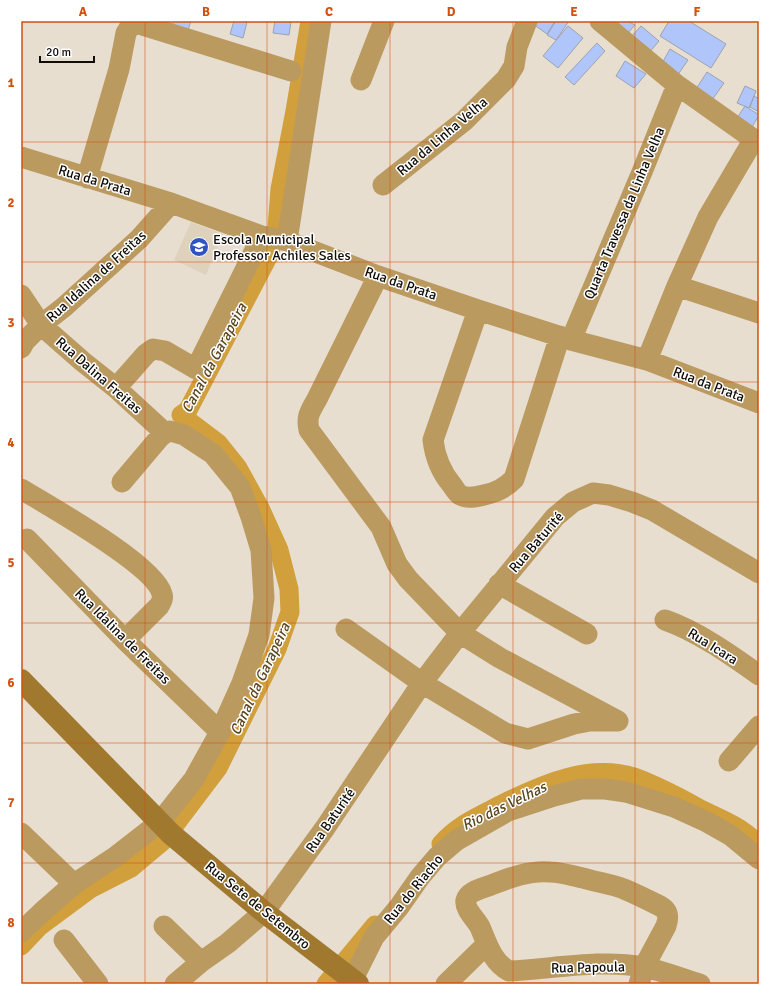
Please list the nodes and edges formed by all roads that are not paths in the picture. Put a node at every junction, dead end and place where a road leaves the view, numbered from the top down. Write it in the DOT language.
graph roads {
  1 [pos="321,21"];
  2 [pos="384,21"];
  3 [pos="527,21"];
  4 [pos="600,21"];
  5 [pos="291,71"];
  6 [pos="361,80"];
  7 [pos="677,85"];
  8 [pos="756,141"];
  9 [pos="21,157"];
  10 [pos="87,178"];
  11 [pos="383,185"];
  12 [pos="171,203"];
  13 [pos="273,238"];
  14 [pos="378,276"];
  15 [pos="677,286"];
  16 [pos="21,295"];
  17 [pos="478,310"];
  18 [pos="759,313"];
  19 [pos="41,325"];
  20 [pos="566,338"];
  21 [pos="21,348"];
  22 [pos="647,360"];
  23 [pos="116,388"];
  24 [pos="759,403"];
  25 [pos="164,434"];
  26 [pos="122,482"];
  27 [pos="21,489"];
  28 [pos="27,539"];
  29 [pos="759,573"];
  30 [pos="499,584"];
  31 [pos="665,620"];
  32 [pos="346,629"];
  33 [pos="460,633"];
  34 [pos="587,634"];
  35 [pos="125,640"];
  36 [pos="759,676"];
  37 [pos="21,680"];
  38 [pos="422,683"];
  39 [pos="759,726"];
  40 [pos="220,732"];
  41 [pos="729,761"];
  42 [pos="165,828"];
  43 [pos="21,834"];
  44 [pos="759,860"];
  45 [pos="74,884"];
  46 [pos="264,912"];
  47 [pos="164,926"];
  48 [pos="21,932"];
  49 [pos="64,940"];
  50 [pos="487,944"];
  51 [pos="201,962"];
  52 [pos="642,976"];
  53 [pos="351,980"];
  54 [pos="98,984"];
  55 [pos="175,984"];
  56 [pos="446,984"];
  57 [pos="700,984"];
  1 -- 13 [label="street"];
  2 -- 6 [label="street"];
  3 -- 11 [label="street, Rua da Linha Velha"];
  4 -- 7 [label="street"];
  5 -- 10 [label="street"];
  7 -- 8 [label="street"];
  7 -- 20 [label="street, Quarta Travessa da Linha Velha"];
  8 -- 15 [label="street"];
  9 -- 10 [label="street, Rua da Prata"];
  10 -- 12 [label="street, Rua da Prata"];
  12 -- 13 [label="street, Rua da Prata"];
  12 -- 19 [label="street, Rua Idalina de Freitas"];
  13 -- 14 [label="street, Rua da Prata"];
  13 -- 23 [label="street"];
  14 -- 17 [label="street, Rua da Prata"];
  14 -- 33 [label="street"];
  15 -- 18 [label="street"];
  15 -- 22 [label="street"];
  16 -- 19 [label="street, Rua Dalina Freitas"];
  17 -- 20 [label="street, Rua da Prata"];
  17 -- 20 [label="street, Quarta Travessa da Linha Velha"];
  19 -- 21 [label="street, Rua Idalina de Freitas"];
  19 -- 23 [label="street, Rua Dalina Freitas"];
  20 -- 22 [label="street, Rua da Prata"];
  22 -- 24 [label="street, Rua da Prata"];
  23 -- 25 [label="street, Rua Dalina Freitas"];
  25 -- 26 [label="street"];
  25 -- 40 [label="street"];
  27 -- 35 [label="street"];
  28 -- 35 [label="street, Rua Idalina de Freitas"];
  29 -- 30 [label="street, Rua Baturité"];
  30 -- 33 [label="street, Rua Baturité"];
  30 -- 34 [label="street"];
  31 -- 36 [label="street, Rua Icara"];
  32 -- 38 [label="street"];
  33 -- 38 [label="street, Rua Baturité"];
  33 -- 38 [label="street"];
  35 -- 40 [label="street, Rua Idalina de Freitas"];
  37 -- 42 [label="street, Rua Sete de Setembro"];
  38 -- 46 [label="street, Rua Baturité"];
  39 -- 41 [label="street"];
  40 -- 42 [label="street"];
  42 -- 45 [label="street"];
  42 -- 46 [label="street, Rua Sete de Setembro"];
  43 -- 45 [label="street"];
  44 -- 53 [label="street, Rua do Riacho"];
  45 -- 48 [label="street"];
  46 -- 51 [label="street, Rua Baturité"];
  46 -- 53 [label="street, Rua Sete de Setembro"];
  47 -- 51 [label="street"];
  49 -- 54 [label="street"];
  50 -- 52 [label="street, Rua Papoula"];
  50 -- 52 [label="street, Rua Papoula"];
  50 -- 56 [label="street"];
  51 -- 55 [label="street, Rua Baturité"];
  52 -- 57 [label="street, Rua Papoula"];
}
